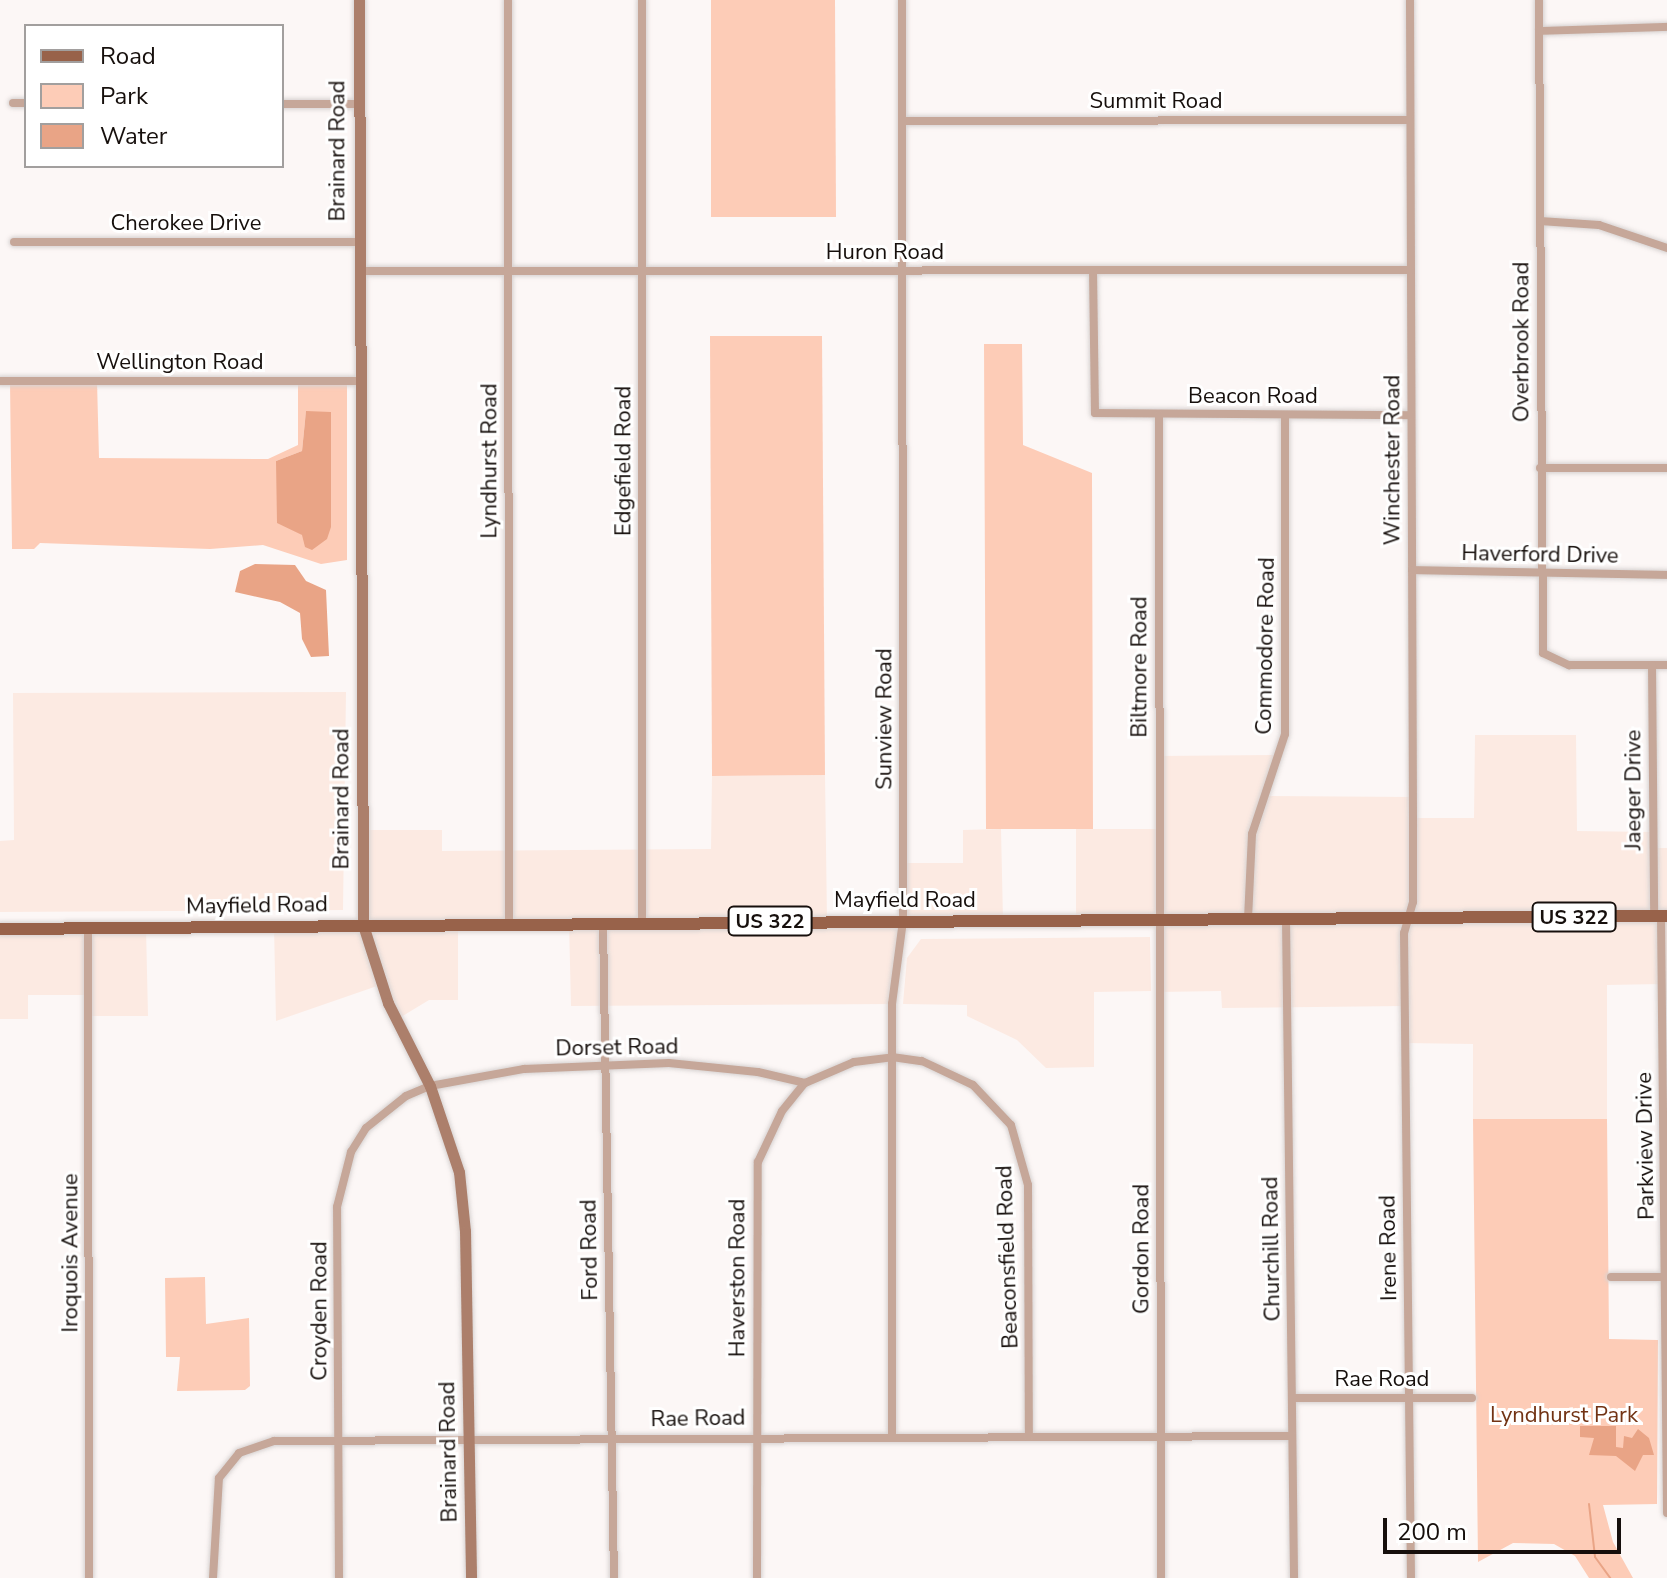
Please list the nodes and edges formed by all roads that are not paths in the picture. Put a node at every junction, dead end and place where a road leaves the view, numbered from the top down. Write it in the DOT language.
graph roads {
  1 [pos="359,0"];
  2 [pos="508,0"];
  3 [pos="642,0"];
  4 [pos="902,0"];
  5 [pos="1410,0"];
  6 [pos="1539,0"];
  7 [pos="1667,27"];
  8 [pos="1539,31"];
  9 [pos="13,103"];
  10 [pos="24,103"];
  11 [pos="284,104"];
  12 [pos="358,104"];
  13 [pos="1410,120"];
  14 [pos="902,121"];
  15 [pos="1540,221"];
  16 [pos="14,242"];
  17 [pos="358,242"];
  18 [pos="1667,248"];
  19 [pos="1093,270"];
  20 [pos="1409,270"];
  21 [pos="360,271"];
  22 [pos="902,271"];
  23 [pos="507,272"];
  24 [pos="643,273"];
  25 [pos="0,381"];
  26 [pos="360,381"];
  27 [pos="1159,415"];
  28 [pos="1285,415"];
  29 [pos="1411,415"];
  30 [pos="1540,468"];
  31 [pos="1667,468"];
  32 [pos="1412,570"];
  33 [pos="1542,575"];
  34 [pos="1667,575"];
  35 [pos="1652,665"];
  36 [pos="1667,665"];
  37 [pos="1661,916"];
  38 [pos="1408,918"];
  39 [pos="1248,919"];
  40 [pos="1286,919"];
  41 [pos="1158,920"];
  42 [pos="903,921"];
  43 [pos="603,922"];
  44 [pos="642,922"];
  45 [pos="509,923"];
  46 [pos="363,925"];
  47 [pos="0,929"];
  48 [pos="88,929"];
  49 [pos="892,1057"];
  50 [pos="605,1063"];
  51 [pos="805,1083"];
  52 [pos="430,1086"];
  53 [pos="1611,1277"];
  54 [pos="1666,1277"];
  55 [pos="1292,1398"];
  56 [pos="1409,1398"];
  57 [pos="1472,1398"];
  58 [pos="1666,1425"];
  59 [pos="1161,1435"];
  60 [pos="892,1436"];
  61 [pos="1292,1436"];
  62 [pos="757,1437"];
  63 [pos="1029,1437"];
  64 [pos="611,1438"];
  65 [pos="469,1440"];
  66 [pos="338,1441"];
  67 [pos="1667,1513"];
  68 [pos="89,1578"];
  69 [pos="213,1578"];
  70 [pos="339,1578"];
  71 [pos="471,1578"];
  72 [pos="614,1578"];
  73 [pos="757,1578"];
  74 [pos="1161,1578"];
  75 [pos="1294,1578"];
  76 [pos="1411,1578"];
  1 -- 12 [label="main road, Brainard Road"];
  2 -- 23 [label="street, Lyndhurst Road"];
  3 -- 24 [label="street, Edgefield Road"];
  4 -- 14 [label="street, Sunview Road"];
  5 -- 13 [label="street, Winchester Road"];
  6 -- 8 [label="street, Overbrook Road"];
  7 -- 8 [label="street"];
  8 -- 15 [label="street, Overbrook Road"];
  9 -- 10 [label="street"];
  11 -- 12 [label="street"];
  12 -- 17 [label="main road, Brainard Road"];
  13 -- 14 [label="street, Summit Road"];
  13 -- 20 [label="street, Winchester Road"];
  14 -- 22 [label="street, Sunview Road"];
  15 -- 18 [label="street"];
  15 -- 30 [label="street, Overbrook Road"];
  16 -- 17 [label="street, Cherokee Drive"];
  17 -- 21 [label="main road, Brainard Road"];
  19 -- 20 [label="street, Huron Road"];
  19 -- 22 [label="street, Huron Road"];
  19 -- 27 [label="street, Beacon Road"];
  20 -- 29 [label="street, Winchester Road"];
  21 -- 23 [label="street, Huron Road"];
  21 -- 26 [label="main road, Brainard Road"];
  22 -- 24 [label="street, Huron Road"];
  22 -- 42 [label="street, Sunview Road"];
  23 -- 24 [label="street, Huron Road"];
  23 -- 45 [label="street, Lyndhurst Road"];
  24 -- 44 [label="street, Edgefield Road"];
  25 -- 26 [label="street, Wellington Road"];
  26 -- 46 [label="main road, Brainard Road"];
  27 -- 28 [label="street, Beacon Road"];
  27 -- 41 [label="street, Biltmore Road"];
  28 -- 29 [label="street, Beacon Road"];
  28 -- 39 [label="street, Commodore Road"];
  29 -- 32 [label="street, Winchester Road"];
  30 -- 31 [label="street"];
  30 -- 33 [label="street, Overbrook Road"];
  32 -- 33 [label="street, Haverford Drive"];
  32 -- 38 [label="street, Winchester Road"];
  33 -- 34 [label="street, Haverford Drive"];
  33 -- 35 [label="street, Overbrook Road"];
  35 -- 36 [label="street"];
  35 -- 37 [label="street, Jaeger Drive"];
  37 -- 38 [label="main road, Mayfield Road / US 322"];
  37 -- 54 [label="street, Parkview Drive"];
  38 -- 40 [label="main road, Mayfield Road / US 322"];
  38 -- 56 [label="street, Irene Road"];
  39 -- 40 [label="main road, Mayfield Road / US 322"];
  39 -- 41 [label="main road, Mayfield Road / US 322"];
  40 -- 55 [label="street, Churchill Road"];
  41 -- 42 [label="main road, Mayfield Road / US 322"];
  41 -- 59 [label="street, Gordon Road"];
  42 -- 44 [label="main road, Mayfield Road / US 322"];
  42 -- 49 [label="street, Sunview Road"];
  43 -- 44 [label="main road, Mayfield Road / US 322"];
  43 -- 45 [label="main road, Mayfield Road / US 322"];
  43 -- 50 [label="street, Ford Road"];
  45 -- 46 [label="main road, Mayfield Road / US 322"];
  46 -- 48 [label="main road, Mayfield Road / US 322"];
  46 -- 52 [label="main road, Brainard Road"];
  47 -- 48 [label="main road, Mayfield Road / US 322"];
  48 -- 68 [label="street, Iroquois Avenue"];
  49 -- 51 [label="street, Haverston Road"];
  49 -- 60 [label="street, Sunview Road"];
  49 -- 63 [label="street, Beaconsfield Road"];
  50 -- 51 [label="street, Dorset Road"];
  50 -- 52 [label="street, Dorset Road"];
  50 -- 64 [label="street, Ford Road"];
  51 -- 62 [label="street, Haverston Road"];
  52 -- 65 [label="main road, Brainard Road"];
  52 -- 66 [label="street, Croyden Road"];
  53 -- 54 [label="street"];
  54 -- 58 [label="street, Parkview Drive"];
  55 -- 56 [label="street, Rae Road"];
  55 -- 61 [label="street, Churchill Road"];
  56 -- 57 [label="street, Rae Road"];
  56 -- 76 [label="street, Irene Road"];
  58 -- 67 [label="street, Parkview Drive"];
  59 -- 61 [label="street, Rae Road"];
  59 -- 63 [label="street, Rae Road"];
  59 -- 74 [label="street, Gordon Road"];
  60 -- 62 [label="street, Rae Road"];
  60 -- 63 [label="street, Rae Road"];
  61 -- 75 [label="street, Churchill Road"];
  62 -- 64 [label="street, Rae Road"];
  62 -- 73 [label="street, Haverston Road"];
  64 -- 65 [label="street, Rae Road"];
  64 -- 72 [label="street, Ford Road"];
  65 -- 66 [label="street, Rae Road"];
  65 -- 71 [label="main road, Brainard Road"];
  66 -- 69 [label="street, Rae Road"];
  66 -- 70 [label="street, Croyden Road"];
}
